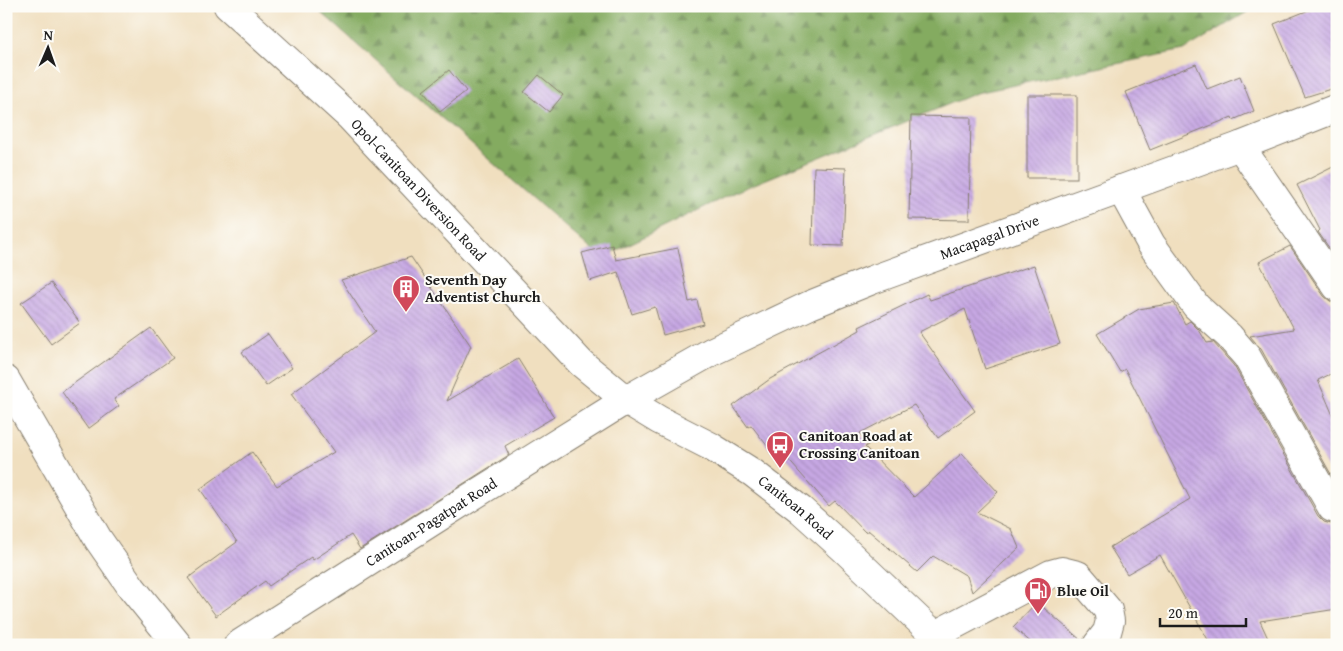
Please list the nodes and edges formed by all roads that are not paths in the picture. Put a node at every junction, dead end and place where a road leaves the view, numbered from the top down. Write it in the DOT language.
graph roads {
  1 [pos="228,6"];
  2 [pos="1337,108"];
  3 [pos="1240,146"];
  4 [pos="1121,189"];
  5 [pos="1337,287"];
  6 [pos="6,380"];
  7 [pos="626,400"];
  8 [pos="1332,508"];
  9 [pos="940,640"];
  10 [pos="178,645"];
  11 [pos="238,645"];
  12 [pos="1097,645"];
  1 -- 7 [label="main road, Opol-Canitoan Diversion Road"];
  2 -- 3 [label="main road, Macapagal Drive"];
  3 -- 4 [label="main road, Macapagal Drive"];
  3 -- 5 [label="main road"];
  4 -- 7 [label="main road, Macapagal Drive"];
  4 -- 8 [label="main road"];
  6 -- 10 [label="main road"];
  7 -- 9 [label="main road, Canitoan Road"];
  7 -- 11 [label="main road, Canitoan-Pagatpat Road"];
  9 -- 12 [label="main road"];
}
